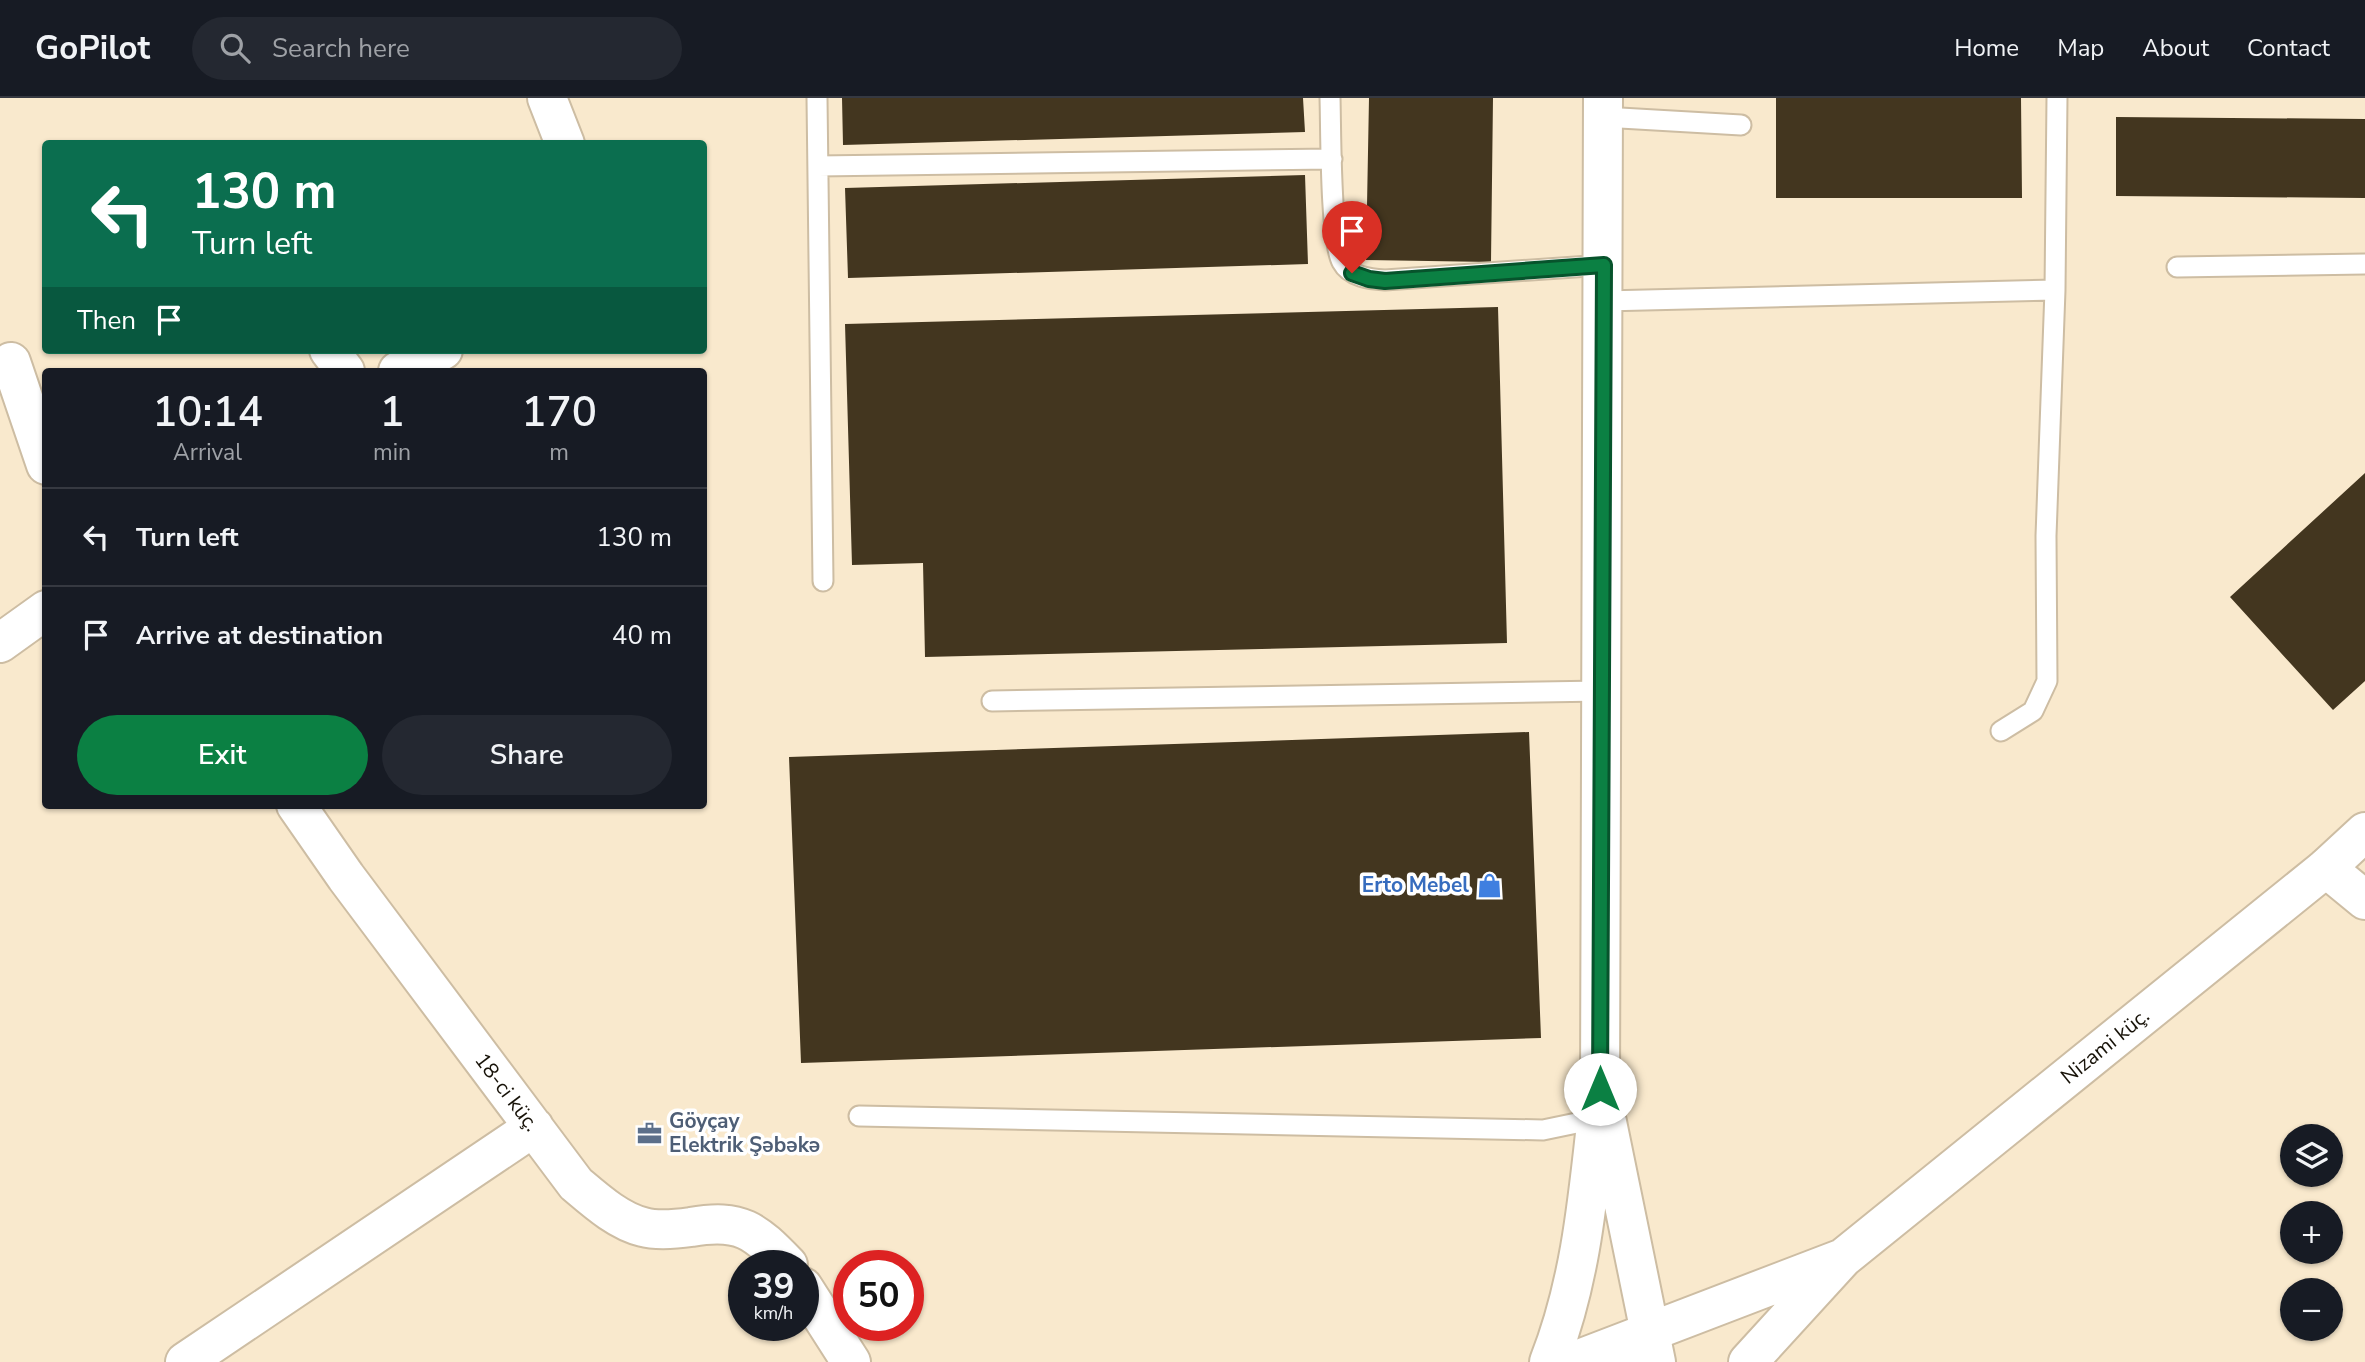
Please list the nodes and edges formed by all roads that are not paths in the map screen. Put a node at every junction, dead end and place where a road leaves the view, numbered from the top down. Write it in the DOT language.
graph roads {
  1 [pos="547,98"];
  2 [pos="817,98"];
  3 [pos="1330,98"];
  4 [pos="2057,98"];
  5 [pos="1603,108"];
  6 [pos="1741,125"];
  7 [pos="563,140"];
  8 [pos="1332,159"];
  9 [pos="818,166"];
  10 [pos="2365,264"];
  11 [pos="2177,267"];
  12 [pos="1604,283"];
  13 [pos="2055,290"];
  14 [pos="332,354"];
  15 [pos="434,354"];
  16 [pos="11,362"];
  17 [pos="343,368"];
  18 [pos="404,368"];
  19 [pos="42,453"];
  20 [pos="823,581"];
  21 [pos="1602,691"];
  22 [pos="992,701"];
  23 [pos="2001,732"];
  24 [pos="306,810"];
  25 [pos="2365,832"];
  26 [pos="2326,867"];
  27 [pos="2365,900"];
  28 [pos="1598,1104"];
  29 [pos="859,1116"];
  30 [pos="534,1127"];
  31 [pos="774,1250"];
  32 [pos="1843,1258"];
  33 [pos="819,1312"];
  34 [pos="1653,1348"];
  35 [pos="185,1362"];
  36 [pos="851,1362"];
  37 [pos="1549,1362"];
  38 [pos="1572,1362"];
  39 [pos="1621,1362"];
  40 [pos="1748,1362"];
  1 -- 7 [label="street"];
  2 -- 9 [label="lane"];
  3 -- 8 [label="lane"];
  4 -- 13 [label="lane"];
  5 -- 6 [label="lane"];
  5 -- 12 [label="street"];
  8 -- 9 [label="lane"];
  8 -- 12 [label="lane"];
  9 -- 20 [label="lane"];
  10 -- 11 [label="lane"];
  12 -- 13 [label="lane"];
  12 -- 21 [label="street"];
  13 -- 23 [label="lane"];
  14 -- 17 [label="street"];
  15 -- 18 [label="street"];
  16 -- 19 [label="street"];
  21 -- 22 [label="lane"];
  21 -- 28 [label="street"];
  24 -- 30 [label="street, 18-ci küç."];
  25 -- 26 [label="street, Nizami küç."];
  26 -- 27 [label="street"];
  26 -- 32 [label="street, Nizami küç."];
  28 -- 29 [label="lane"];
  28 -- 34 [label="street"];
  28 -- 37 [label="street"];
  30 -- 31 [label="street, 18-ci küç."];
  30 -- 35 [label="street"];
  32 -- 34 [label="street"];
  32 -- 40 [label="street"];
  33 -- 36 [label="street"];
  34 -- 38 [label="street"];
  38 -- 39 [label="street"];
}
